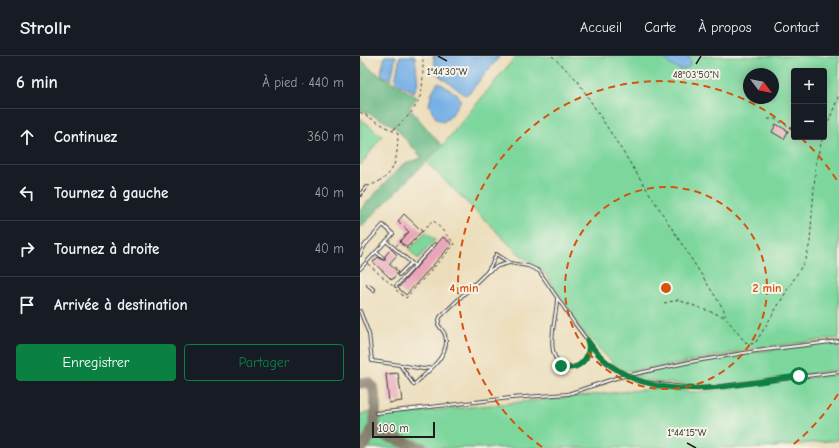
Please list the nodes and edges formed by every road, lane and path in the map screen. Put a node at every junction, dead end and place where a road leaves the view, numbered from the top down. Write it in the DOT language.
graph roads {
  1 [pos="423,56"];
  2 [pos="552,56"];
  3 [pos="839,95"];
  4 [pos="360,112"];
  5 [pos="768,118"];
  6 [pos="827,125"];
  7 [pos="791,127"];
  8 [pos="393,130"];
  9 [pos="822,140"];
  10 [pos="366,187"];
  11 [pos="360,195"];
  12 [pos="408,232"];
  13 [pos="386,241"];
  14 [pos="435,244"];
  15 [pos="396,246"];
  16 [pos="376,252"];
  17 [pos="360,255"];
  18 [pos="382,258"];
  19 [pos="410,262"];
  20 [pos="390,263"];
  21 [pos="510,263"];
  22 [pos="415,266"];
  23 [pos="360,269"];
  24 [pos="487,272"];
  25 [pos="400,274"];
  26 [pos="368,285"];
  27 [pos="396,286"];
  28 [pos="374,290"];
  29 [pos="557,297"];
  30 [pos="664,303"];
  31 [pos="360,311"];
  32 [pos="725,317"];
  33 [pos="587,340"];
  34 [pos="839,341"];
  35 [pos="400,365"];
  36 [pos="431,368"];
  37 [pos="839,372"];
  38 [pos="625,376"];
  39 [pos="376,414"];
  1 -- 8 [label="path"];
  2 -- 32 [label="path"];
  3 -- 6 [label="path"];
  4 -- 8 [label="path"];
  5 -- 7 [label="path"];
  8 -- 10 [label="path"];
  9 -- 32 [label="path"];
  10 -- 11 [label="lane"];
  12 -- 15 [label="path"];
  13 -- 16 [label="lane"];
  13 -- 17 [label="lane"];
  13 -- 19 [label="lane"];
  14 -- 22 [label="lane"];
  16 -- 18 [label="lane"];
  16 -- 23 [label="lane"];
  19 -- 22 [label="lane"];
  19 -- 25 [label="lane"];
  20 -- 25 [label="path"];
  21 -- 24 [label="lane"];
  21 -- 24 [label="lane"];
  21 -- 29 [label="lane"];
  22 -- 27 [label="lane"];
  24 -- 36 [label="lane"];
  26 -- 28 [label="lane"];
  29 -- 33 [label="lane"];
  29 -- 33 [label="lane"];
  30 -- 32 [label="path"];
  31 -- 35 [label="lane"];
  33 -- 38 [label="lane"];
  34 -- 38 [label="lane"];
  35 -- 36 [label="lane"];
  35 -- 36 [label="lane"];
  37 -- 38 [label="lane"];
  38 -- 39 [label="lane"];
}
